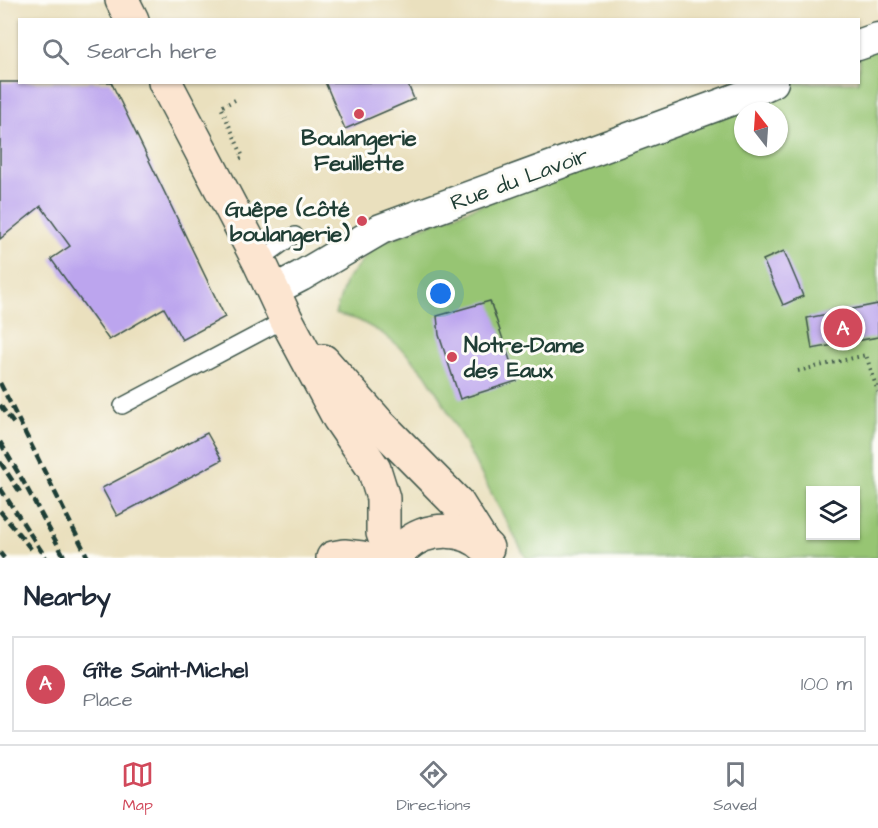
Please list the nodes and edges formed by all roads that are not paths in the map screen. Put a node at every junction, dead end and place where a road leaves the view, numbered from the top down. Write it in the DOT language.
graph roads {
  1 [pos="122,0"];
  2 [pos="131,18"];
  3 [pos="878,38"];
  4 [pos="860,44"];
  5 [pos="166,84"];
  6 [pos="769,84"];
  7 [pos="295,235"];
  8 [pos="259,261"];
  9 [pos="279,305"];
  10 [pos="122,406"];
  11 [pos="489,551"];
  12 [pos="333,558"];
  13 [pos="362,558"];
  14 [pos="393,558"];
  1 -- 2 [label="main road"];
  3 -- 4 [label="street"];
  5 -- 8 [label="main road"];
  6 -- 9 [label="street, Rue du Lavoir"];
  7 -- 8 [label="lane"];
  8 -- 9 [label="main road"];
  9 -- 10 [label="lane"];
  9 -- 11 [label="main road"];
  9 -- 14 [label="main road"];
  11 -- 14 [label="main road"];
  12 -- 13 [label="main road"];
}
